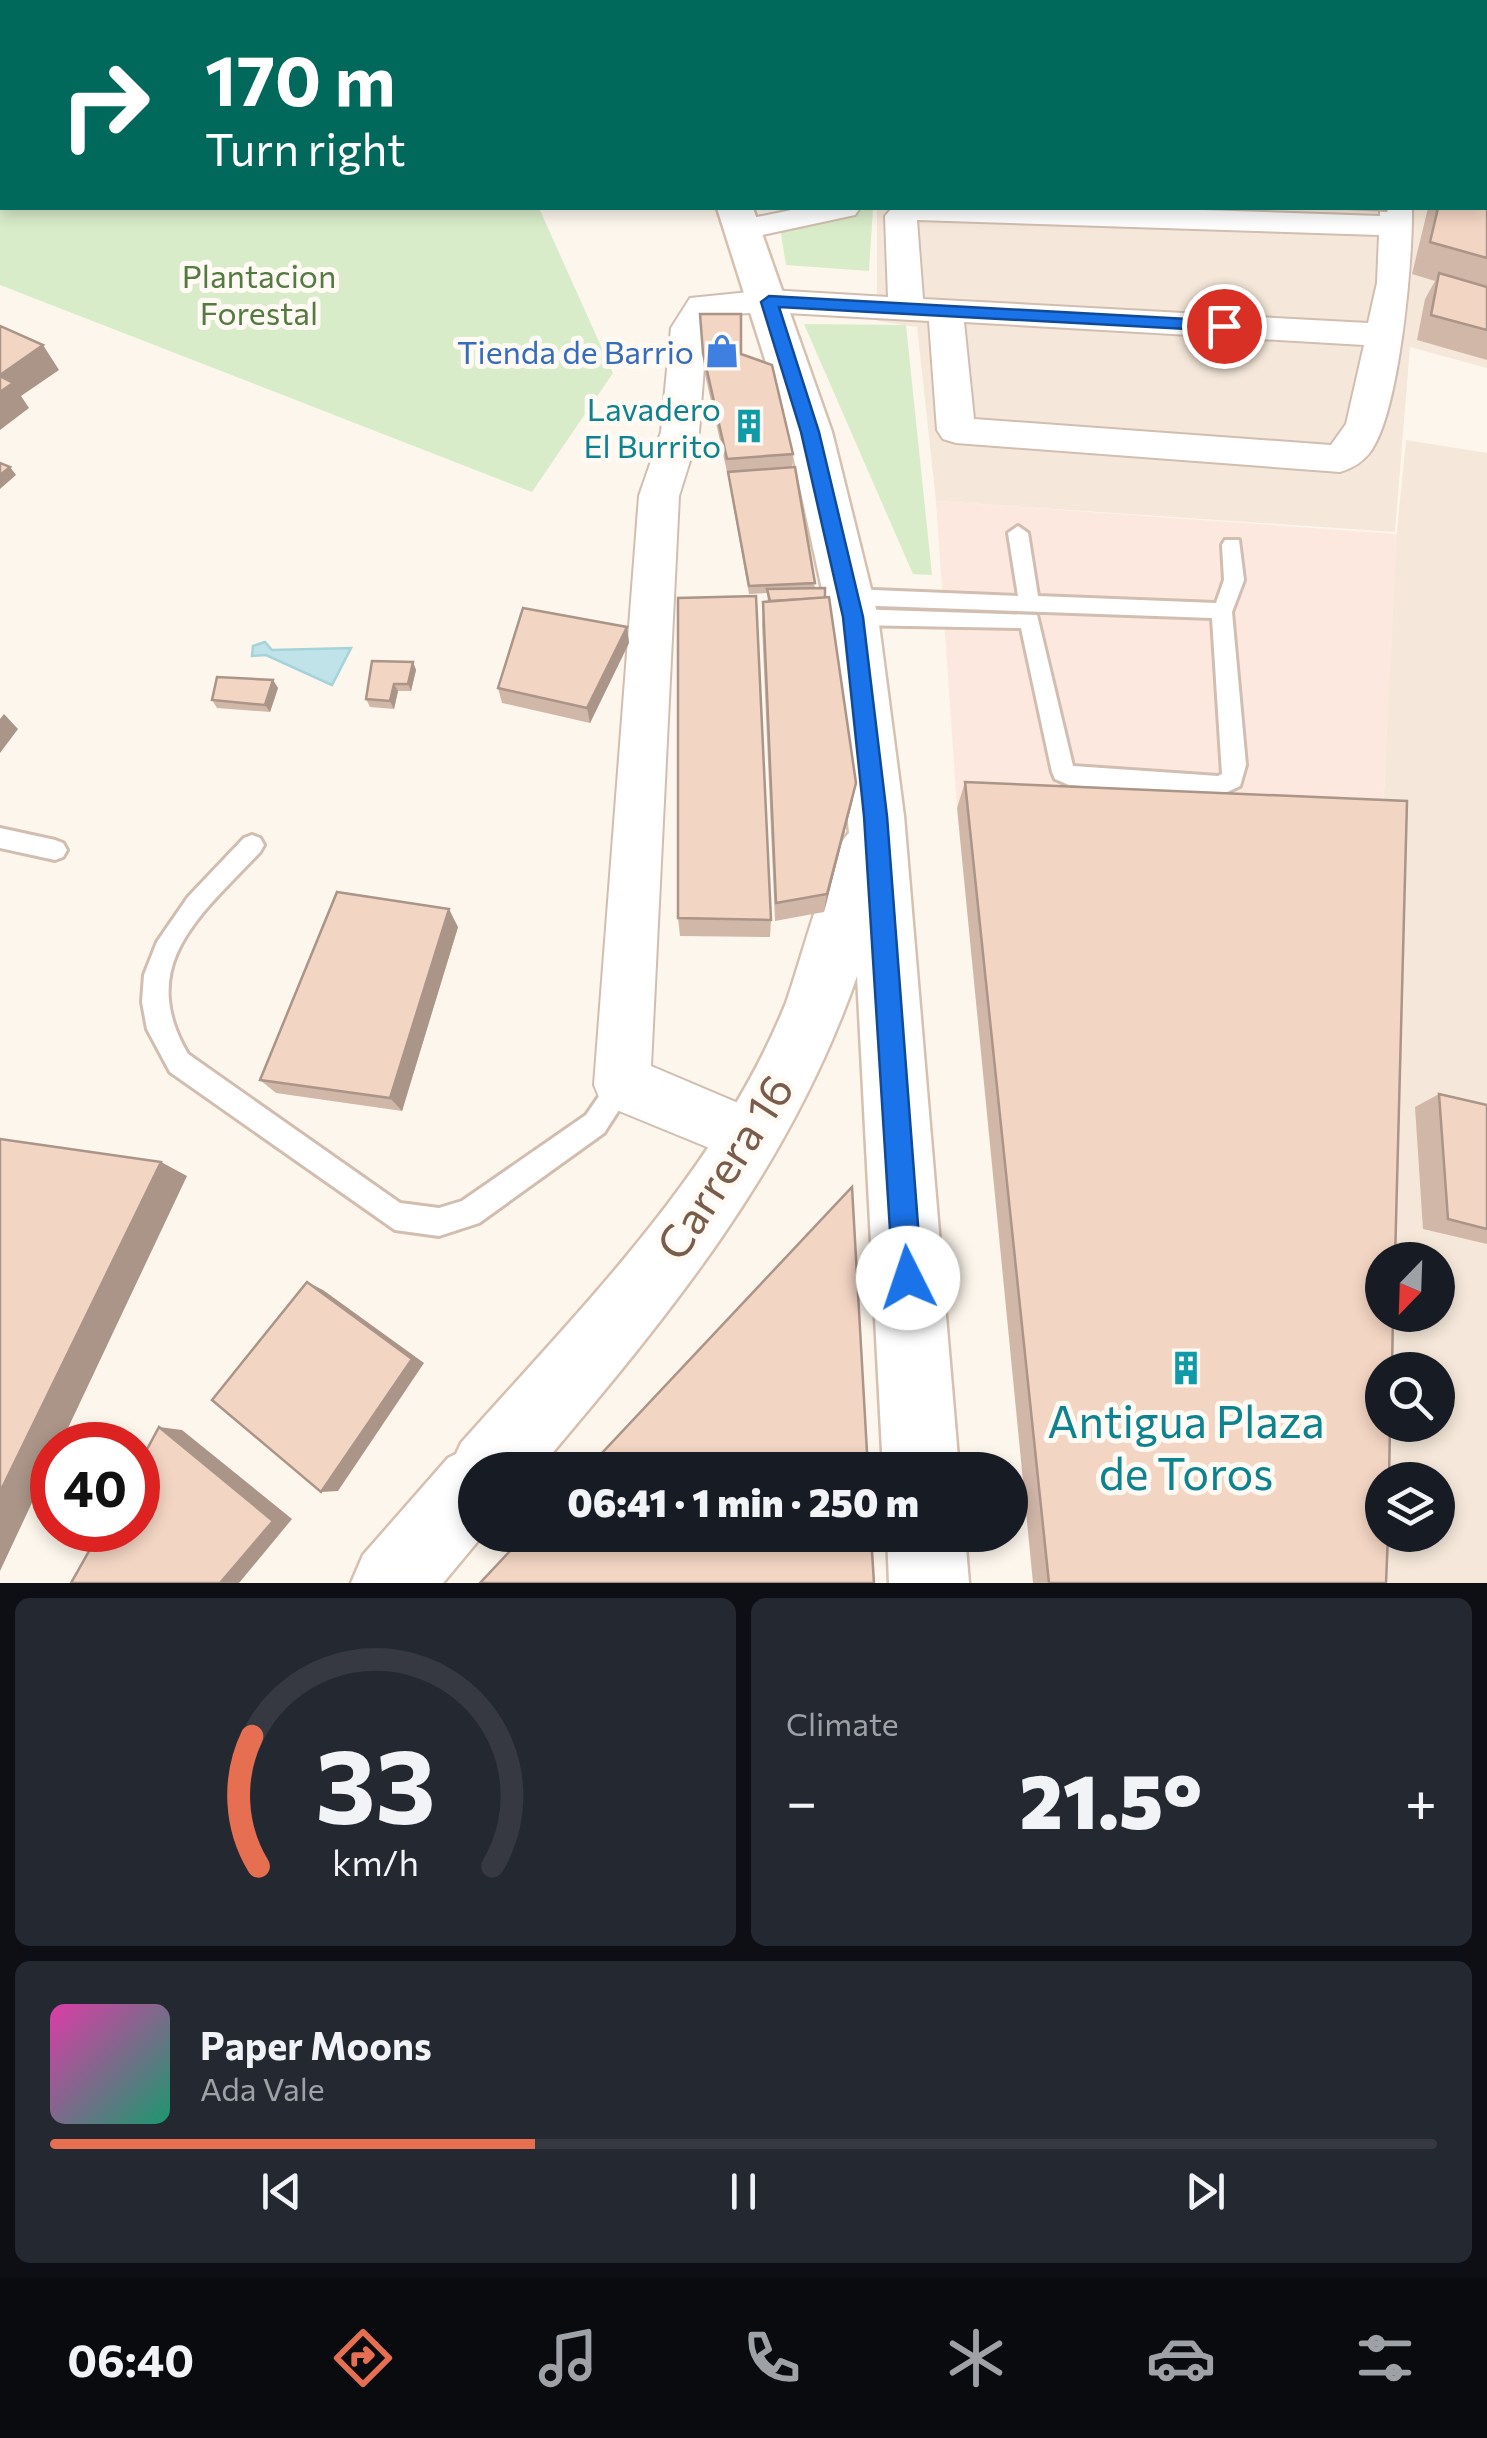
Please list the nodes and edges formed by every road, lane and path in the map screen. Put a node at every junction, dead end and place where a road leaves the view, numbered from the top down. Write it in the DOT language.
graph roads {
  1 [pos="823,210"];
  2 [pos="910,210"];
  3 [pos="973,210"];
  4 [pos="1397,217"];
  5 [pos="739,218"];
  6 [pos="1394,283"];
  7 [pos="1432,294"];
  8 [pos="769,302"];
  9 [pos="906,307"];
  10 [pos="946,310"];
  11 [pos="1384,335"];
  12 [pos="1018,533"];
  13 [pos="1232,546"];
  14 [pos="1030,603"];
  15 [pos="851,607"];
  16 [pos="1222,611"];
  17 [pos="876,816"];
  18 [pos="0,838"];
  19 [pos="252,845"];
  20 [pos="54,850"];
  21 [pos="622,1085"];
  22 [pos="751,1137"];
  23 [pos="503,1452"];
  24 [pos="920,1452"];
  25 [pos="458,1505"];
  26 [pos="927,1552"];
  27 [pos="391,1583"];
  28 [pos="929,1583"];
  1 -- 5 [label="street"];
  2 -- 9 [label="street"];
  3 -- 4 [label="street"];
  4 -- 6 [label="street"];
  5 -- 8 [label="street"];
  6 -- 7 [label="street"];
  6 -- 11 [label="street"];
  8 -- 9 [label="street"];
  8 -- 15 [label="street"];
  8 -- 21 [label="street"];
  9 -- 10 [label="street"];
  10 -- 11 [label="street"];
  10 -- 11 [label="street"];
  12 -- 14 [label="lane"];
  13 -- 16 [label="lane"];
  14 -- 15 [label="lane"];
  14 -- 16 [label="lane"];
  15 -- 16 [label="lane"];
  15 -- 17 [label="street"];
  17 -- 22 [label="street, Carrera 16"];
  17 -- 24 [label="street"];
  18 -- 20 [label="lane"];
  19 -- 21 [label="lane"];
  21 -- 22 [label="street"];
  22 -- 23 [label="street, Carrera 16"];
  25 -- 27 [label="street"];
  26 -- 28 [label="street"];
}
